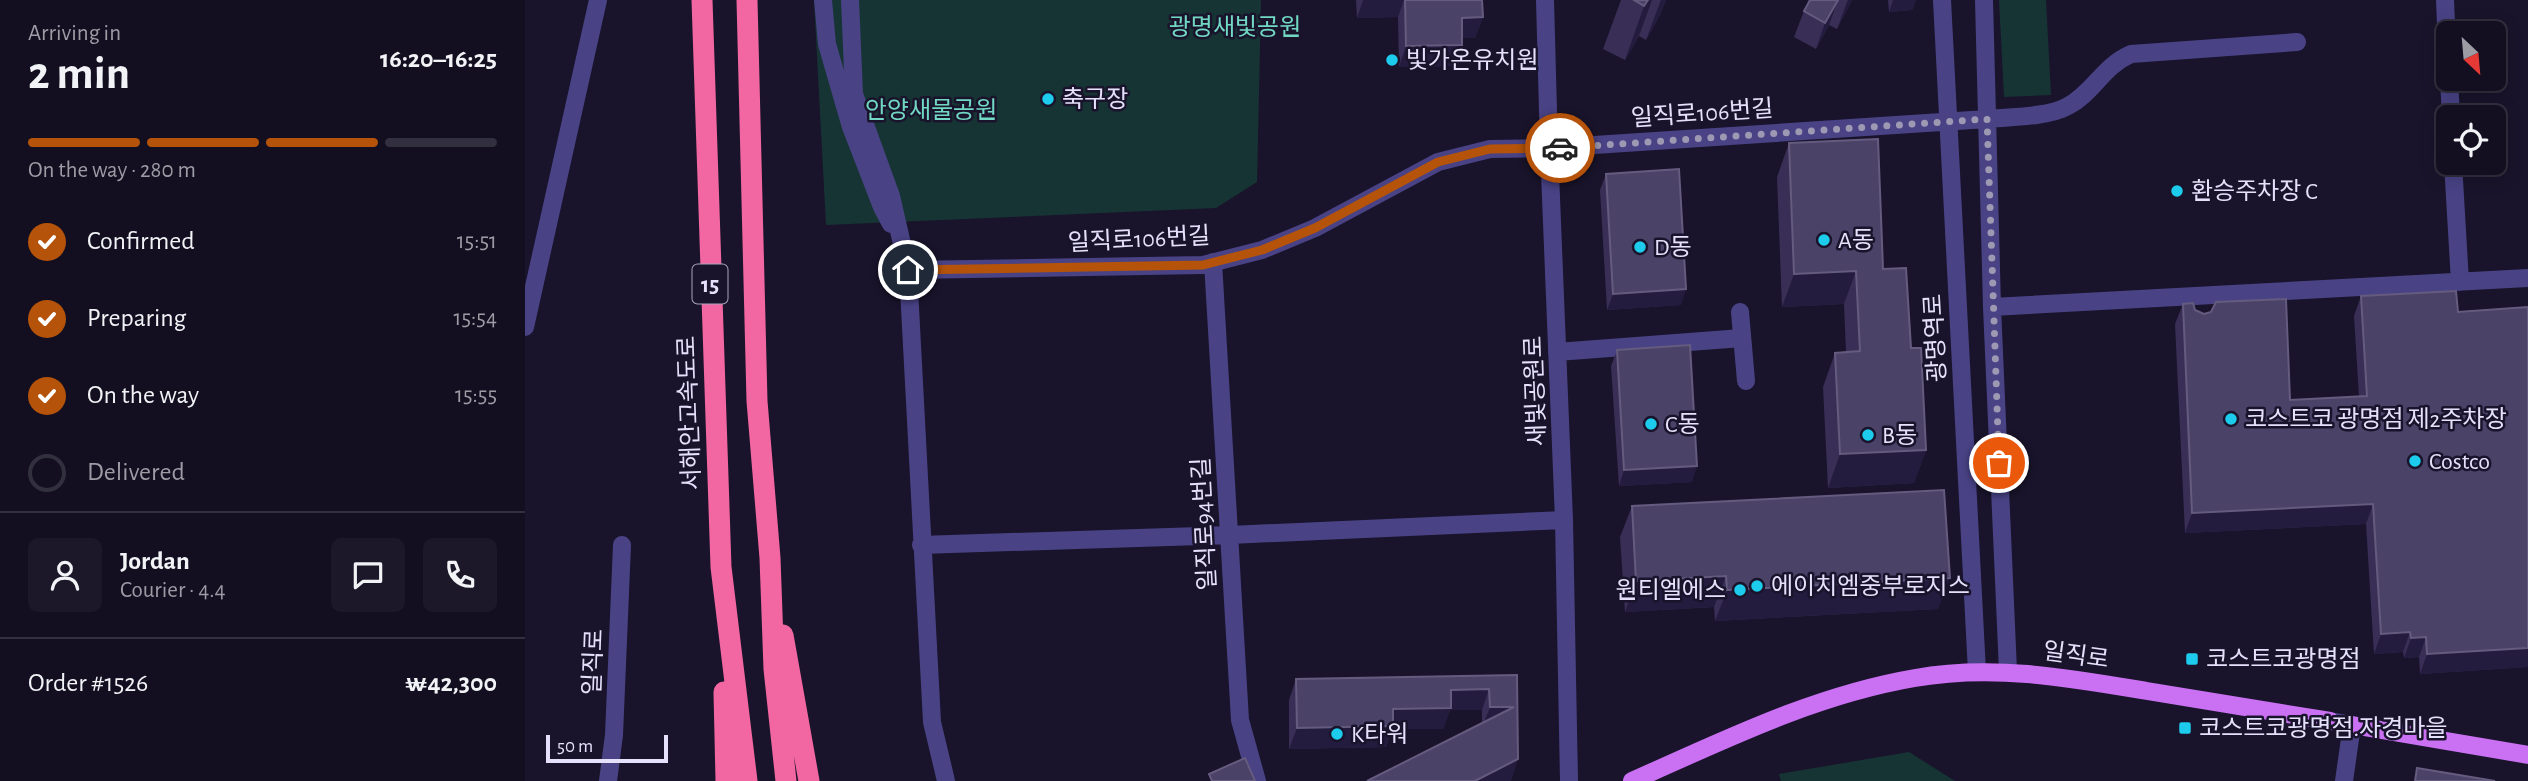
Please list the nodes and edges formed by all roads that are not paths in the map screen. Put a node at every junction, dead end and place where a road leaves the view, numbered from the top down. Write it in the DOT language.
graph roads {
  1 [pos="598,0"];
  2 [pos="702,0"];
  3 [pos="747,0"];
  4 [pos="823,0"];
  5 [pos="851,0"];
  6 [pos="1545,0"];
  7 [pos="1942,0"];
  8 [pos="1984,0"];
  9 [pos="2445,0"];
  10 [pos="2446,21"];
  11 [pos="2297,42"];
  12 [pos="1987,119"];
  13 [pos="1947,120"];
  14 [pos="1549,148"];
  15 [pos="2454,175"];
  16 [pos="902,243"];
  17 [pos="1213,262"];
  18 [pos="908,270"];
  19 [pos="2528,278"];
  20 [pos="2460,282"];
  21 [pos="1992,307"];
  22 [pos="1740,312"];
  23 [pos="525,327"];
  24 [pos="1742,338"];
  25 [pos="1557,352"];
  26 [pos="1746,381"];
  27 [pos="1565,520"];
  28 [pos="1230,535"];
  29 [pos="622,545"];
  30 [pos="921,545"];
  31 [pos="770,558"];
  32 [pos="721,567"];
  33 [pos="2008,671"];
  34 [pos="1977,672"];
  35 [pos="2330,721"];
  36 [pos="2352,725"];
  37 [pos="2528,755"];
  38 [pos="608,781"];
  39 [pos="726,781"];
  40 [pos="747,781"];
  41 [pos="786,781"];
  42 [pos="809,781"];
  43 [pos="946,781"];
  44 [pos="1257,781"];
  45 [pos="1569,781"];
  46 [pos="1632,781"];
  47 [pos="2344,781"];
  1 -- 23 [label="street"];
  2 -- 32 [label="highway, 서해안고속도로 / 15"];
  3 -- 31 [label="highway, 15"];
  4 -- 16 [label="street"];
  5 -- 16 [label="street"];
  6 -- 14 [label="street, 새빛공원로"];
  7 -- 13 [label="street, 광명역로"];
  8 -- 12 [label="street"];
  9 -- 10 [label="street"];
  11 -- 12 [label="street, 일직로106번길"];
  12 -- 13 [label="street, 일직로106번길"];
  12 -- 21 [label="street"];
  13 -- 14 [label="street, 일직로106번길"];
  13 -- 34 [label="street, 광명역로"];
  14 -- 17 [label="street, 일직로106번길"];
  14 -- 25 [label="street, 새빛공원로"];
  15 -- 20 [label="street"];
  16 -- 18 [label="street"];
  17 -- 18 [label="street, 일직로106번길"];
  17 -- 28 [label="street, 일직로94번길"];
  18 -- 30 [label="street"];
  19 -- 20 [label="street"];
  20 -- 21 [label="street"];
  21 -- 33 [label="street"];
  22 -- 24 [label="street"];
  24 -- 25 [label="street"];
  24 -- 26 [label="street"];
  25 -- 27 [label="street, 새빛공원로"];
  27 -- 28 [label="street"];
  27 -- 45 [label="street, 새빛공원로"];
  28 -- 30 [label="street"];
  28 -- 44 [label="street, 일직로94번길"];
  29 -- 38 [label="street, 일직로"];
  30 -- 43 [label="street"];
  31 -- 41 [label="highway, 15"];
  31 -- 42 [label="highway"];
  32 -- 39 [label="highway"];
  32 -- 40 [label="highway, 서해안고속도로 / 15"];
  33 -- 34 [label="main road, 일직로"];
  33 -- 35 [label="main road, 일직로"];
  34 -- 46 [label="main road, 일직로"];
  35 -- 36 [label="street, 일직로"];
  36 -- 37 [label="main road, 일직로"];
  36 -- 47 [label="street"];
}
